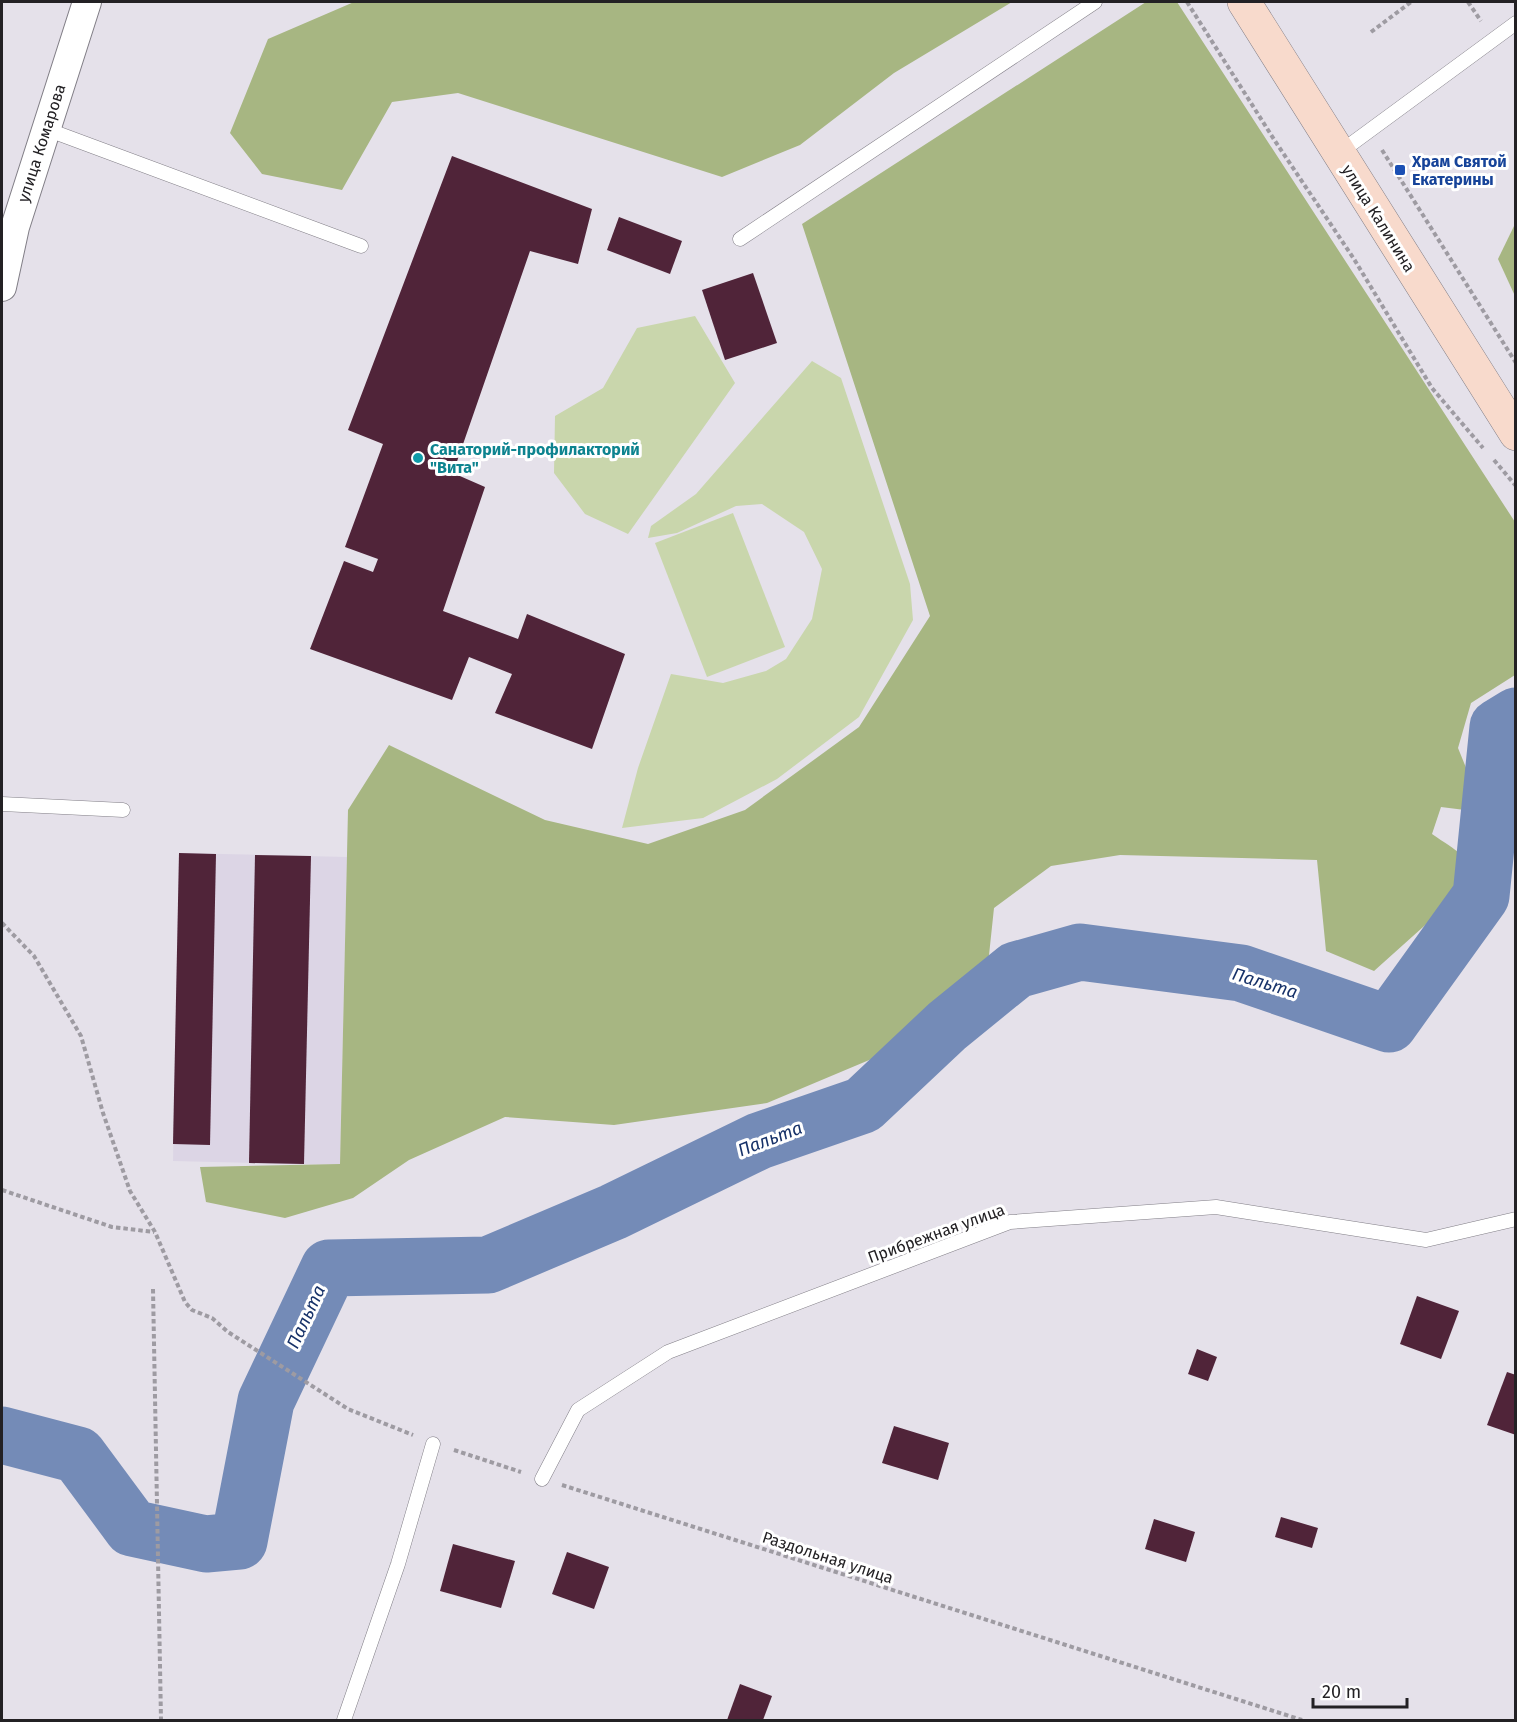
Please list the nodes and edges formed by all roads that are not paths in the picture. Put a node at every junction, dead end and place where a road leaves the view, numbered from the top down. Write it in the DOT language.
graph roads {
  1 [pos="87,2"];
  2 [pos="1095,2"];
  3 [pos="1244,2"];
  4 [pos="1515,22"];
  5 [pos="46,129"];
  6 [pos="1339,153"];
  7 [pos="8,225"];
  8 [pos="740,240"];
  9 [pos="361,246"];
  10 [pos="2,287"];
  11 [pos="1515,434"];
  12 [pos="2,804"];
  13 [pos="123,810"];
  14 [pos="1515,1219"];
  15 [pos="433,1444"];
  16 [pos="542,1479"];
  17 [pos="344,1720"];
  1 -- 5 [label="street, улица Комарова"];
  2 -- 8 [label="lane"];
  3 -- 6 [label="main road, улица Калинина"];
  4 -- 6 [label="lane"];
  5 -- 7 [label="street, улица Комарова"];
  5 -- 9 [label="lane"];
  6 -- 11 [label="main road, улица Калинина"];
  7 -- 10 [label="street, улица Комарова"];
  12 -- 13 [label="lane"];
  14 -- 16 [label="lane, Прибрежная улица"];
  15 -- 17 [label="lane"];
}
